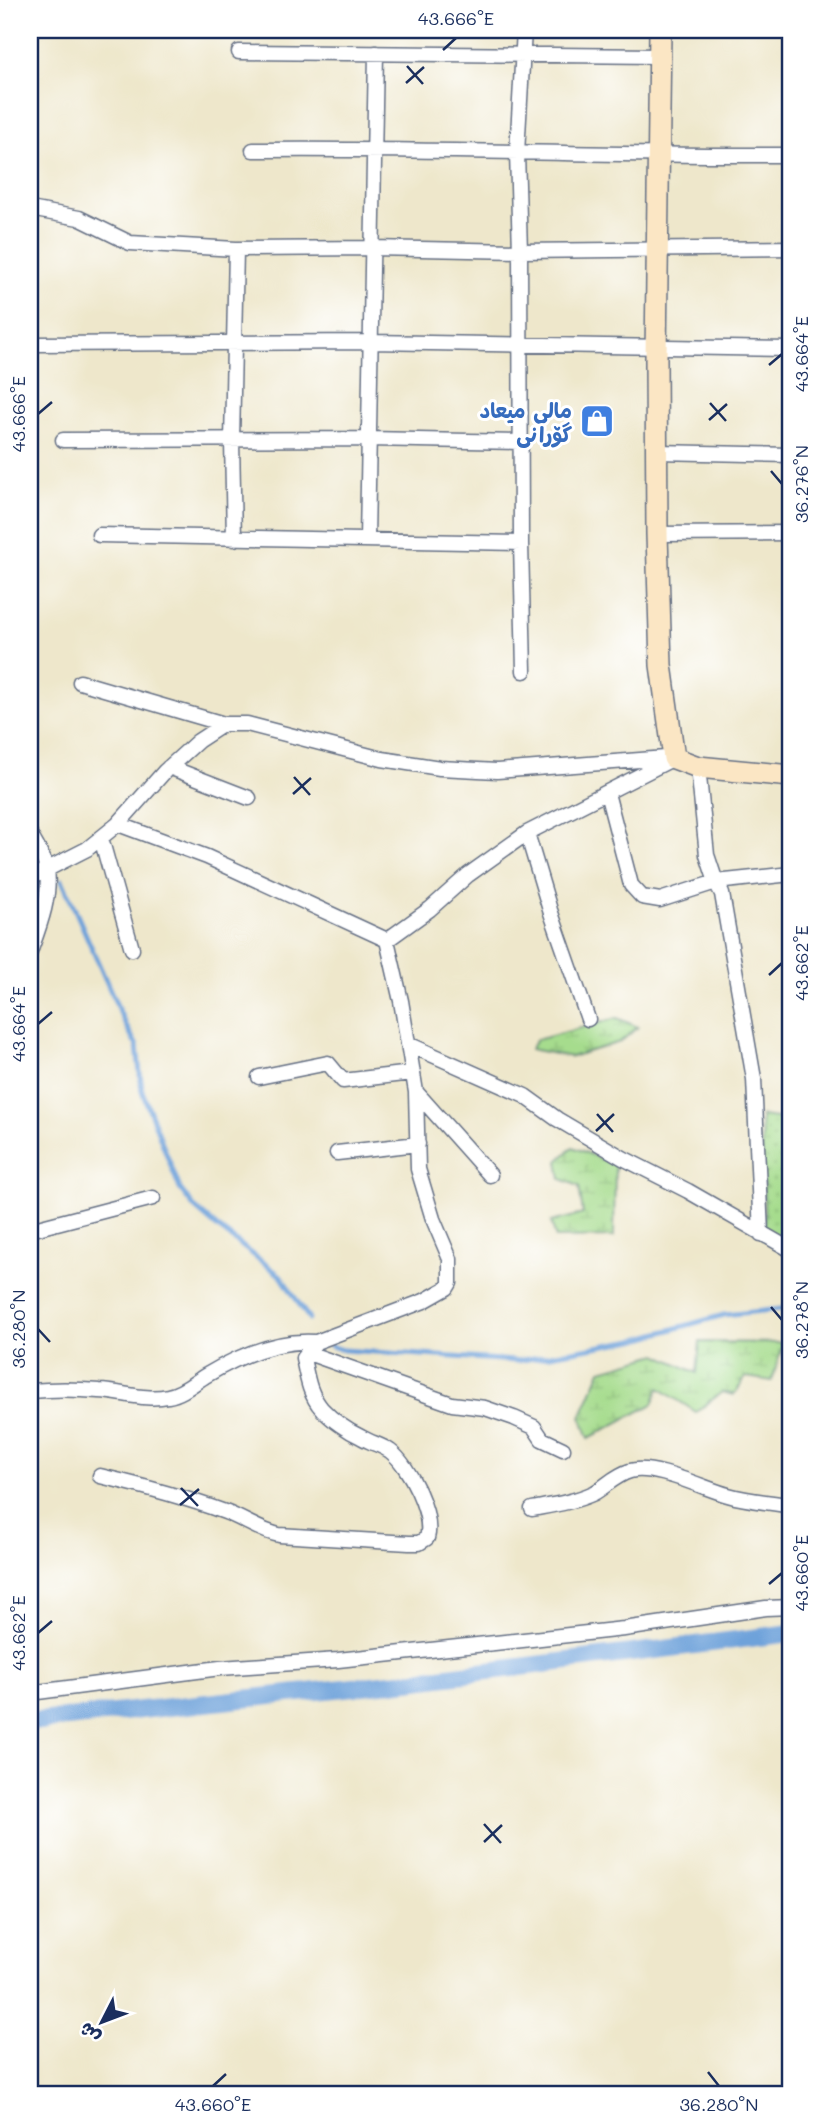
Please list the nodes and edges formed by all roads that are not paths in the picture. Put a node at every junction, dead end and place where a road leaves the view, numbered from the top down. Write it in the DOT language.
graph roads {
  1 [pos="524,30"];
  2 [pos="660,30"];
  3 [pos="239,52"];
  4 [pos="376,54"];
  5 [pos="523,55"];
  6 [pos="660,56"];
  7 [pos="375,149"];
  8 [pos="253,150"];
  9 [pos="517,153"];
  10 [pos="791,155"];
  11 [pos="658,156"];
  12 [pos="30,209"];
  13 [pos="372,248"];
  14 [pos="791,248"];
  15 [pos="236,249"];
  16 [pos="659,249"];
  17 [pos="520,250"];
  18 [pos="371,342"];
  19 [pos="234,343"];
  20 [pos="34,344"];
  21 [pos="520,344"];
  22 [pos="656,347"];
  23 [pos="791,349"];
  24 [pos="368,439"];
  25 [pos="63,440"];
  26 [pos="232,441"];
  27 [pos="520,442"];
  28 [pos="657,452"];
  29 [pos="791,455"];
  30 [pos="791,533"];
  31 [pos="657,534"];
  32 [pos="99,535"];
  33 [pos="234,538"];
  34 [pos="366,539"];
  35 [pos="521,542"];
  36 [pos="524,671"];
  37 [pos="80,682"];
  38 [pos="224,724"];
  39 [pos="674,758"];
  40 [pos="169,767"];
  41 [pos="698,767"];
  42 [pos="791,776"];
  43 [pos="607,793"];
  44 [pos="249,798"];
  45 [pos="118,824"];
  46 [pos="527,833"];
  47 [pos="30,834"];
  48 [pos="101,838"];
  49 [pos="52,867"];
  50 [pos="791,874"];
  51 [pos="30,878"];
  52 [pos="716,882"];
  53 [pos="387,940"];
  54 [pos="132,949"];
  55 [pos="30,952"];
  56 [pos="588,1019"];
  57 [pos="408,1044"];
  58 [pos="412,1073"];
  59 [pos="260,1077"];
  60 [pos="416,1092"];
  61 [pos="418,1144"];
  62 [pos="337,1153"];
  63 [pos="490,1175"];
  64 [pos="153,1198"];
  65 [pos="30,1230"];
  66 [pos="761,1234"];
  67 [pos="791,1250"];
  68 [pos="316,1345"];
  69 [pos="30,1391"];
  70 [pos="563,1449"];
  71 [pos="100,1476"];
  72 [pos="791,1506"];
  73 [pos="532,1509"];
  74 [pos="791,1607"];
  75 [pos="30,1693"];
  1 -- 5 [label="street"];
  2 -- 6 [label="street"];
  3 -- 4 [label="street"];
  4 -- 5 [label="street"];
  4 -- 7 [label="street"];
  5 -- 6 [label="street"];
  5 -- 9 [label="street"];
  6 -- 11 [label="street"];
  7 -- 8 [label="street"];
  7 -- 9 [label="street"];
  7 -- 13 [label="street"];
  9 -- 11 [label="street"];
  9 -- 17 [label="street"];
  10 -- 11 [label="street"];
  11 -- 16 [label="street"];
  12 -- 15 [label="street"];
  13 -- 15 [label="street"];
  13 -- 17 [label="street"];
  13 -- 18 [label="street"];
  14 -- 16 [label="street"];
  15 -- 19 [label="street"];
  16 -- 17 [label="street"];
  16 -- 22 [label="street"];
  17 -- 21 [label="street"];
  18 -- 19 [label="street"];
  18 -- 21 [label="street"];
  18 -- 24 [label="street"];
  19 -- 20 [label="street"];
  19 -- 26 [label="street"];
  21 -- 22 [label="street"];
  21 -- 27 [label="street"];
  22 -- 23 [label="street"];
  22 -- 28 [label="street"];
  24 -- 26 [label="street"];
  24 -- 27 [label="street"];
  24 -- 34 [label="street"];
  25 -- 26 [label="street"];
  26 -- 33 [label="street"];
  27 -- 35 [label="street"];
  28 -- 29 [label="street"];
  28 -- 31 [label="street"];
  30 -- 31 [label="street"];
  31 -- 39 [label="street"];
  32 -- 33 [label="street"];
  33 -- 34 [label="street"];
  34 -- 35 [label="street"];
  35 -- 36 [label="street"];
  37 -- 38 [label="street"];
  38 -- 39 [label="street"];
  38 -- 40 [label="street"];
  39 -- 41 [label="street"];
  39 -- 43 [label="street"];
  40 -- 44 [label="street"];
  40 -- 45 [label="street"];
  41 -- 42 [label="street"];
  41 -- 52 [label="street"];
  43 -- 46 [label="street"];
  43 -- 52 [label="street"];
  45 -- 48 [label="street"];
  45 -- 53 [label="street"];
  46 -- 53 [label="street"];
  46 -- 56 [label="street"];
  47 -- 49 [label="street"];
  48 -- 49 [label="street"];
  48 -- 54 [label="street"];
  49 -- 51 [label="street"];
  49 -- 55 [label="street"];
  50 -- 52 [label="street"];
  52 -- 66 [label="street"];
  53 -- 57 [label="street"];
  57 -- 58 [label="street"];
  57 -- 66 [label="street"];
  58 -- 59 [label="street"];
  58 -- 60 [label="street"];
  60 -- 61 [label="street"];
  60 -- 63 [label="street"];
  61 -- 62 [label="street"];
  61 -- 68 [label="street"];
  64 -- 65 [label="street"];
  66 -- 67 [label="street"];
  68 -- 69 [label="street"];
  68 -- 70 [label="street"];
  68 -- 71 [label="street"];
  72 -- 73 [label="street"];
  74 -- 75 [label="street"];
}
